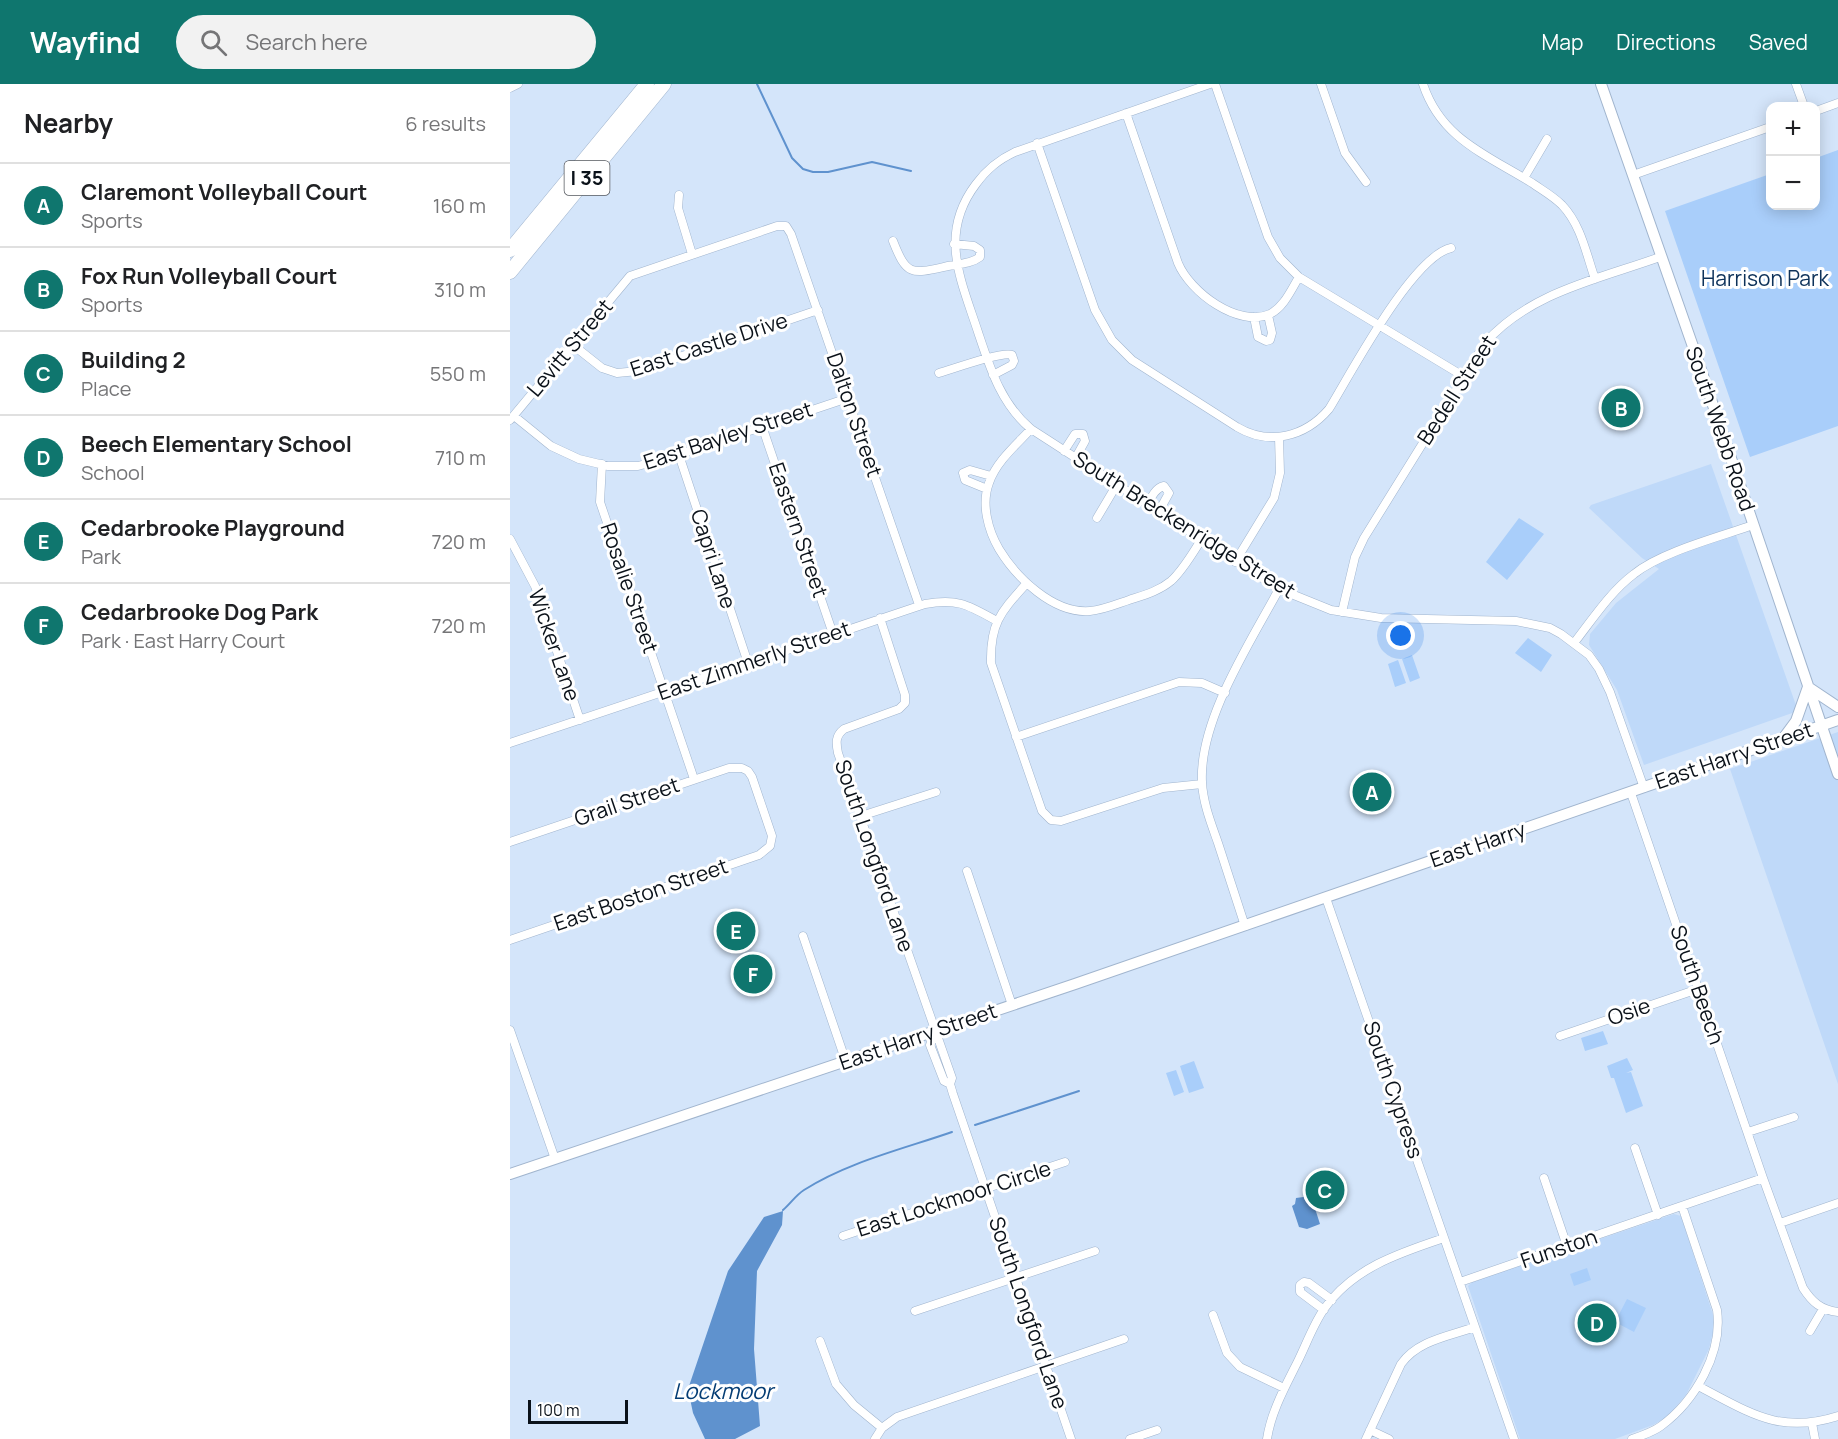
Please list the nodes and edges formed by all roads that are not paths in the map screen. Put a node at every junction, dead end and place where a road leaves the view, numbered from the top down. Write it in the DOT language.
graph roads {
  1 [pos="518,84"];
  2 [pos="647,84"];
  3 [pos="664,84"];
  4 [pos="1210,84"];
  5 [pos="1215,84"];
  6 [pos="1321,84"];
  7 [pos="1423,84"];
  8 [pos="1600,84"];
  9 [pos="1796,84"];
  10 [pos="510,88"];
  11 [pos="1803,102"];
  12 [pos="1838,103"];
  13 [pos="1820,109"];
  14 [pos="1126,113"];
  15 [pos="1766,128"];
  16 [pos="1547,139"];
  17 [pos="1037,143"];
  18 [pos="1633,175"];
  19 [pos="1524,178"];
  20 [pos="1366,182"];
  21 [pos="679,195"];
  22 [pos="892,241"];
  23 [pos="954,244"];
  24 [pos="1451,248"];
  25 [pos="510,250"];
  26 [pos="692,255"];
  27 [pos="1660,257"];
  28 [pos="956,265"];
  29 [pos="510,272"];
  30 [pos="1299,277"];
  31 [pos="1595,279"];
  32 [pos="818,310"];
  33 [pos="1268,315"];
  34 [pos="1254,318"];
  35 [pos="1380,326"];
  36 [pos="573,345"];
  37 [pos="987,358"];
  38 [pos="939,373"];
  39 [pos="993,375"];
  40 [pos="1463,376"];
  41 [pos="848,398"];
  42 [pos="512,418"];
  43 [pos="762,426"];
  44 [pos="1030,429"];
  45 [pos="1279,438"];
  46 [pos="1064,452"];
  47 [pos="679,455"];
  48 [pos="1075,459"];
  49 [pos="602,464"];
  50 [pos="991,476"];
  51 [pos="1116,486"];
  52 [pos="987,489"];
  53 [pos="1147,506"];
  54 [pos="1158,513"];
  55 [pos="1096,518"];
  56 [pos="1753,525"];
  57 [pos="510,539"];
  58 [pos="1201,540"];
  59 [pos="1235,562"];
  60 [pos="1026,584"];
  61 [pos="1279,590"];
  62 [pos="919,605"];
  63 [pos="1342,612"];
  64 [pos="880,618"];
  65 [pos="997,621"];
  66 [pos="833,634"];
  67 [pos="1574,643"];
  68 [pos="748,663"];
  69 [pos="1808,687"];
  70 [pos="664,692"];
  71 [pos="1225,693"];
  72 [pos="1838,707"];
  73 [pos="580,720"];
  74 [pos="1838,720"];
  75 [pos="1822,726"];
  76 [pos="1016,737"];
  77 [pos="1782,740"];
  78 [pos="510,743"];
  79 [pos="1838,774"];
  80 [pos="694,779"];
  81 [pos="1202,784"];
  82 [pos="1644,788"];
  83 [pos="936,792"];
  84 [pos="1631,793"];
  85 [pos="861,816"];
  86 [pos="510,842"];
  87 [pos="770,846"];
  88 [pos="967,871"];
  89 [pos="1326,898"];
  90 [pos="1245,926"];
  91 [pos="803,936"];
  92 [pos="510,940"];
  93 [pos="1698,989"];
  94 [pos="1012,1005"];
  95 [pos="510,1030"];
  96 [pos="935,1031"];
  97 [pos="1560,1036"];
  98 [pos="846,1062"];
  99 [pos="1794,1117"];
  100 [pos="1748,1132"];
  101 [pos="1635,1148"];
  102 [pos="555,1159"];
  103 [pos="1065,1162"];
  104 [pos="510,1174"];
  105 [pos="1544,1178"];
  106 [pos="1763,1178"];
  107 [pos="986,1189"];
  108 [pos="1838,1203"];
  109 [pos="1682,1206"];
  110 [pos="1658,1215"];
  111 [pos="1780,1223"];
  112 [pos="843,1236"];
  113 [pos="1444,1238"];
  114 [pos="1567,1246"];
  115 [pos="1095,1251"];
  116 [pos="1016,1277"];
  117 [pos="1460,1282"];
  118 [pos="1332,1300"];
  119 [pos="1823,1309"];
  120 [pos="1324,1310"];
  121 [pos="915,1311"];
  122 [pos="1838,1312"];
  123 [pos="1213,1315"];
  124 [pos="1475,1327"];
  125 [pos="1810,1331"];
  126 [pos="1124,1339"];
  127 [pos="820,1341"];
  128 [pos="1046,1365"];
  129 [pos="1698,1386"];
  130 [pos="1284,1388"];
  131 [pos="1838,1416"];
  132 [pos="1812,1423"];
  133 [pos="882,1428"];
  134 [pos="1157,1430"];
  135 [pos="1370,1430"];
  136 [pos="874,1439"];
  137 [pos="1071,1439"];
  138 [pos="1130,1439"];
  139 [pos="1267,1439"];
  140 [pos="1366,1439"];
  141 [pos="1389,1439"];
  142 [pos="1514,1439"];
  143 [pos="1632,1439"];
  144 [pos="1815,1439"];
  1 -- 10 [label="street"];
  2 -- 25 [label="highway, I 35"];
  3 -- 29 [label="highway, I 35"];
  4 -- 14 [label="street, South Breckenridge Street"];
  5 -- 30 [label="street"];
  6 -- 20 [label="street"];
  7 -- 19 [label="street"];
  8 -- 18 [label="main road, South Webb Road"];
  9 -- 11 [label="street"];
  12 -- 13 [label="street"];
  14 -- 17 [label="street, South Breckenridge Street"];
  14 -- 34 [label="street"];
  15 -- 18 [label="street"];
  16 -- 19 [label="street"];
  17 -- 23 [label="street, South Breckenridge Street"];
  17 -- 45 [label="street"];
  18 -- 27 [label="main road, South Webb Road"];
  19 -- 31 [label="street"];
  21 -- 26 [label="street"];
  22 -- 28 [label="street"];
  23 -- 28 [label="street, South Breckenridge Street"];
  23 -- 28 [label="street"];
  24 -- 35 [label="street"];
  26 -- 32 [label="street, Dalton Street"];
  26 -- 36 [label="street, Levitt Street"];
  27 -- 31 [label="street, Bedell Street"];
  27 -- 56 [label="main road, South Webb Road"];
  28 -- 37 [label="street, South Breckenridge Street"];
  30 -- 33 [label="street"];
  30 -- 35 [label="street"];
  31 -- 40 [label="street, Bedell Street"];
  32 -- 36 [label="street, East Castle Drive"];
  32 -- 41 [label="street, Dalton Street"];
  33 -- 34 [label="street"];
  33 -- 34 [label="street"];
  35 -- 40 [label="street"];
  35 -- 45 [label="street"];
  36 -- 42 [label="street, Levitt Street"];
  37 -- 38 [label="street"];
  37 -- 39 [label="street, South Breckenridge Street"];
  37 -- 39 [label="street"];
  39 -- 44 [label="street, South Breckenridge Street"];
  40 -- 63 [label="street, Bedell Street"];
  41 -- 43 [label="street, East Bayley Street"];
  41 -- 62 [label="street, Dalton Street"];
  42 -- 49 [label="street, East Bayley Street"];
  43 -- 47 [label="street, East Bayley Street"];
  43 -- 66 [label="street, Eastern Street"];
  44 -- 46 [label="street, South Breckenridge Street"];
  44 -- 50 [label="street"];
  45 -- 59 [label="street"];
  46 -- 48 [label="street, South Breckenridge Street"];
  46 -- 48 [label="street"];
  47 -- 49 [label="street, East Bayley Street"];
  47 -- 68 [label="street, Capri Lane"];
  48 -- 51 [label="street, South Breckenridge Street"];
  49 -- 70 [label="street, Rosalie Street"];
  50 -- 52 [label="street"];
  50 -- 52 [label="street"];
  51 -- 53 [label="street, South Breckenridge Street"];
  51 -- 55 [label="street"];
  52 -- 60 [label="street"];
  53 -- 54 [label="street, South Breckenridge Street"];
  53 -- 54 [label="street"];
  54 -- 58 [label="street, South Breckenridge Street"];
  56 -- 67 [label="street"];
  56 -- 69 [label="main road, South Webb Road"];
  57 -- 73 [label="street, Wicker Lane"];
  58 -- 59 [label="street, South Breckenridge Street"];
  58 -- 60 [label="street"];
  59 -- 61 [label="street, South Breckenridge Street"];
  60 -- 65 [label="street"];
  61 -- 63 [label="street, South Breckenridge Street"];
  61 -- 71 [label="street"];
  62 -- 64 [label="street, East Zimmerly Street"];
  62 -- 65 [label="street, East Zimmerly Street"];
  63 -- 67 [label="street, South Breckenridge Street"];
  64 -- 66 [label="street, East Zimmerly Street"];
  64 -- 85 [label="street, South Longford Lane"];
  65 -- 76 [label="street"];
  66 -- 68 [label="street, East Zimmerly Street"];
  67 -- 82 [label="street, South Breckenridge Street"];
  68 -- 70 [label="street, East Zimmerly Street"];
  69 -- 72 [label="main road"];
  69 -- 75 [label="main road, South Webb Road"];
  69 -- 77 [label="main road"];
  70 -- 73 [label="street, East Zimmerly Street"];
  70 -- 80 [label="street, Rosalie Street"];
  71 -- 76 [label="street"];
  71 -- 81 [label="street"];
  73 -- 78 [label="street, East Zimmerly Street"];
  74 -- 75 [label="main road, East Harry Street"];
  75 -- 77 [label="main road, East Harry Street"];
  75 -- 79 [label="main road, South Webb Road"];
  76 -- 81 [label="street"];
  77 -- 82 [label="main road, East Harry Street"];
  80 -- 86 [label="street, Grail Street"];
  80 -- 87 [label="street, Grail Street"];
  81 -- 90 [label="street"];
  82 -- 84 [label="main road, East Harry Street"];
  83 -- 85 [label="street"];
  84 -- 89 [label="main road, East Harry"];
  84 -- 93 [label="street, South Beech"];
  85 -- 96 [label="street, South Longford Lane"];
  87 -- 92 [label="street, East Boston Street"];
  88 -- 94 [label="street"];
  89 -- 90 [label="main road, East Harry Street"];
  89 -- 113 [label="street, South Cypress"];
  90 -- 94 [label="main road, East Harry Street"];
  91 -- 98 [label="street"];
  93 -- 97 [label="street, Osie"];
  93 -- 100 [label="street, South Beech"];
  94 -- 96 [label="main road, East Harry Street"];
  95 -- 102 [label="street"];
  96 -- 98 [label="main road, East Harry Street"];
  96 -- 107 [label="street, South Longford Lane"];
  98 -- 102 [label="main road, East Harry Street"];
  99 -- 100 [label="street"];
  100 -- 106 [label="street, South Beech"];
  101 -- 110 [label="street"];
  102 -- 104 [label="main road, East Harry Street"];
  103 -- 107 [label="street, East Lockmoor Circle"];
  105 -- 114 [label="street"];
  106 -- 109 [label="street"];
  106 -- 111 [label="street, South Beech"];
  107 -- 112 [label="street, East Lockmoor Circle"];
  107 -- 116 [label="street, South Longford Lane"];
  108 -- 111 [label="street"];
  109 -- 110 [label="street, Funston"];
  109 -- 129 [label="street"];
  110 -- 114 [label="street, Funston"];
  111 -- 119 [label="street, South Beech"];
  113 -- 117 [label="street, South Cypress"];
  113 -- 118 [label="street"];
  114 -- 117 [label="street, Funston"];
  115 -- 116 [label="street"];
  116 -- 121 [label="street"];
  116 -- 128 [label="street, South Longford Lane"];
  117 -- 124 [label="street, South Cypress"];
  118 -- 120 [label="street"];
  118 -- 120 [label="street"];
  119 -- 122 [label="street"];
  119 -- 125 [label="street"];
  120 -- 130 [label="street"];
  123 -- 130 [label="street"];
  124 -- 135 [label="street"];
  124 -- 142 [label="street, South Cypress"];
  126 -- 128 [label="street"];
  127 -- 133 [label="street"];
  128 -- 133 [label="street"];
  128 -- 137 [label="street, South Longford Lane"];
  129 -- 132 [label="street"];
  129 -- 143 [label="street"];
  130 -- 139 [label="street"];
  131 -- 132 [label="street"];
  132 -- 144 [label="street"];
  133 -- 136 [label="street"];
  134 -- 138 [label="street"];
  135 -- 140 [label="street"];
  135 -- 141 [label="street"];
}
